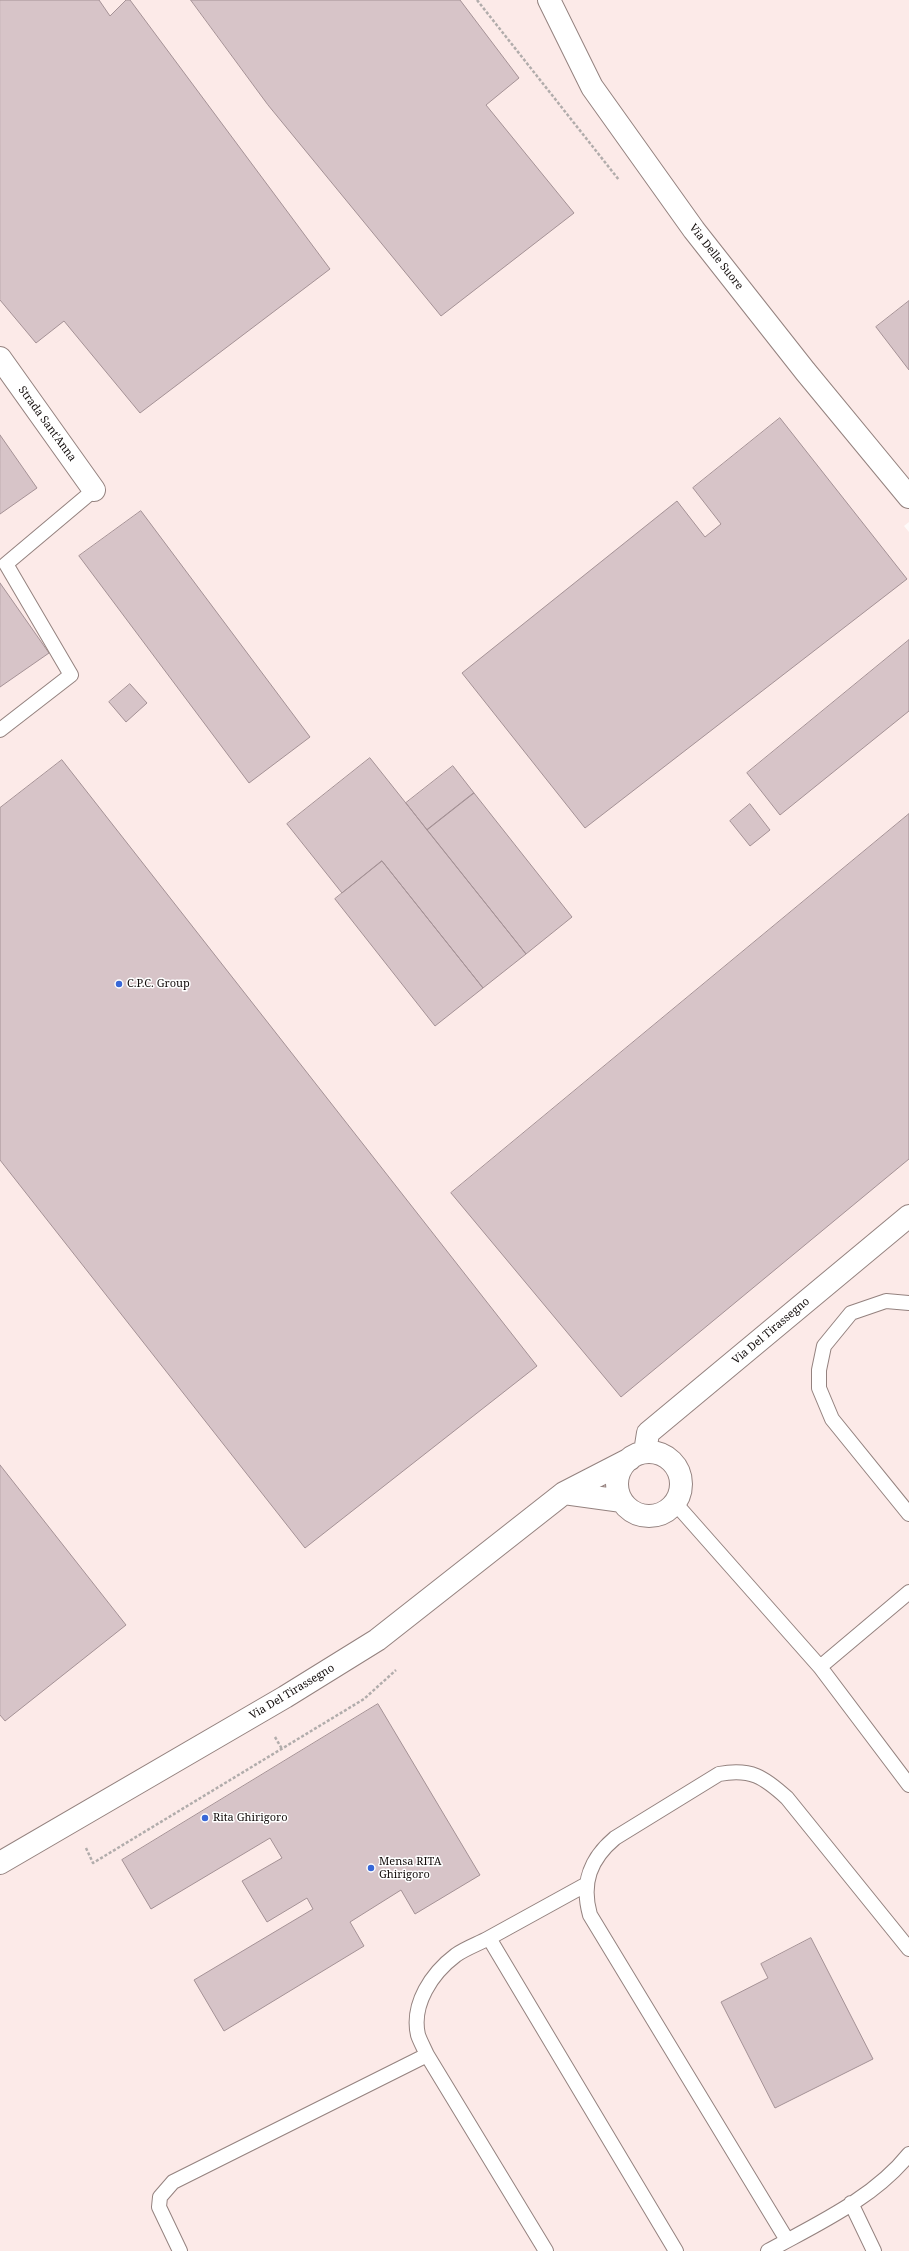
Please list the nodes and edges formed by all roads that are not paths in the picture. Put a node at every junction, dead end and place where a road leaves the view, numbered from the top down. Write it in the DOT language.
graph roads {
  1 [pos="549,0"];
  2 [pos="0,358"];
  3 [pos="94,490"];
  4 [pos="909,497"];
  5 [pos="0,730"];
  6 [pos="909,1216"];
  7 [pos="909,1303"];
  8 [pos="638,1456"];
  9 [pos="564,1493"];
  10 [pos="622,1501"];
  11 [pos="675,1503"];
  12 [pos="909,1514"];
  13 [pos="909,1592"];
  14 [pos="820,1667"];
  15 [pos="909,1785"];
  16 [pos="0,1863"];
  17 [pos="587,1884"];
  18 [pos="489,1938"];
  19 [pos="909,1949"];
  20 [pos="427,2054"];
  21 [pos="909,2154"];
  22 [pos="851,2203"];
  23 [pos="787,2240"];
  24 [pos="180,2251"];
  25 [pos="546,2251"];
  26 [pos="676,2251"];
  27 [pos="768,2251"];
  28 [pos="874,2251"];
  1 -- 4 [label="street, Via Delle Suore"];
  2 -- 3 [label="street, Strada Sant'Anna"];
  3 -- 5 [label="lane"];
  6 -- 8 [label="street, Via Del Tirassegno"];
  7 -- 12 [label="lane"];
  8 -- 9 [label="street"];
  8 -- 10 [label="street"];
  8 -- 11 [label="street"];
  9 -- 10 [label="street"];
  9 -- 16 [label="street, Via Del Tirassegno"];
  10 -- 11 [label="street"];
  11 -- 14 [label="lane"];
  13 -- 14 [label="lane"];
  14 -- 15 [label="lane"];
  17 -- 18 [label="lane"];
  17 -- 19 [label="lane"];
  17 -- 23 [label="lane"];
  18 -- 20 [label="lane"];
  18 -- 26 [label="lane"];
  20 -- 24 [label="lane"];
  20 -- 25 [label="lane"];
  21 -- 22 [label="lane"];
  22 -- 23 [label="lane"];
  22 -- 28 [label="lane"];
  23 -- 27 [label="lane"];
}
